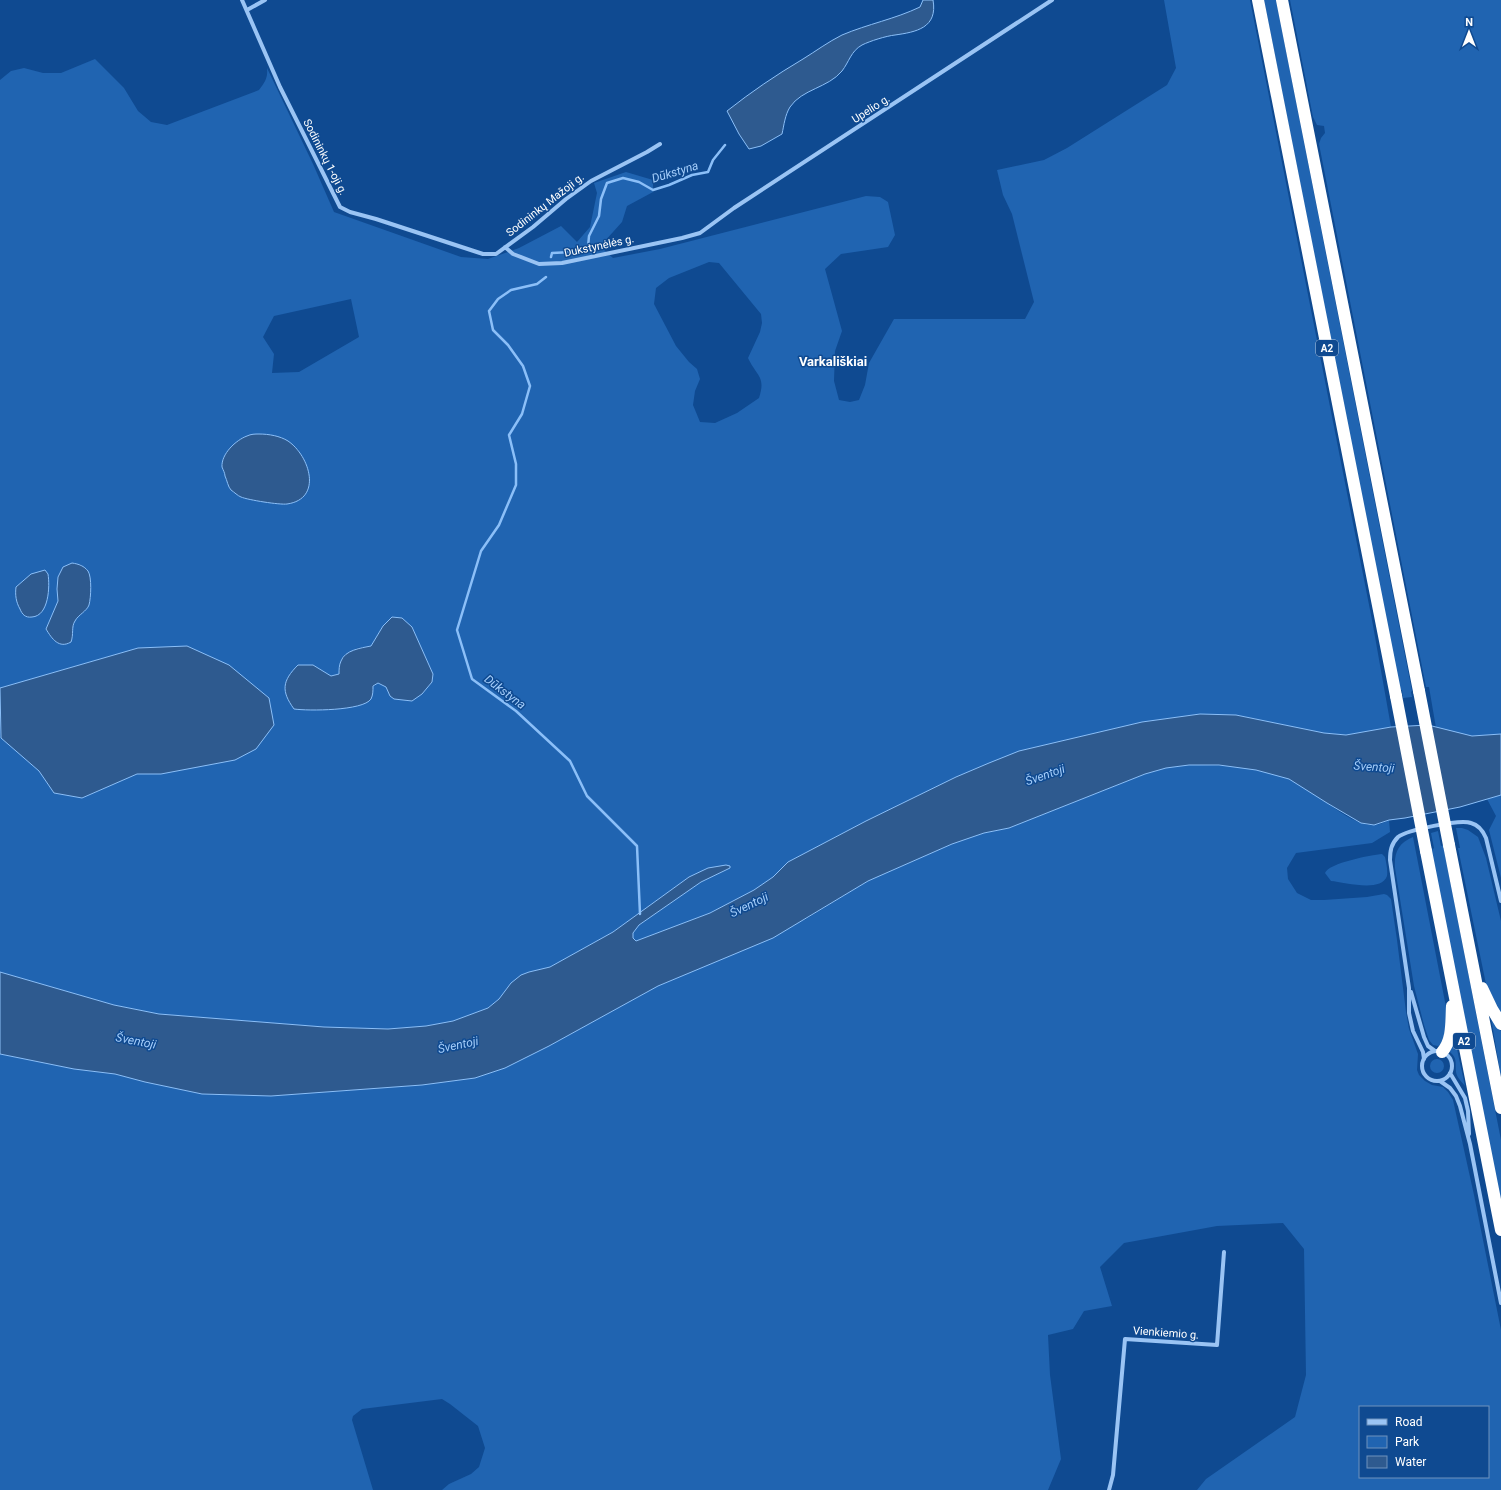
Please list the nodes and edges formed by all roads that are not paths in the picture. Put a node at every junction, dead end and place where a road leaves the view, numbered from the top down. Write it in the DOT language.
graph roads {
  1 [pos="242,0"];
  2 [pos="265,0"];
  3 [pos="1052,0"];
  4 [pos="1258,0"];
  5 [pos="1282,0"];
  6 [pos="247,10"];
  7 [pos="660,144"];
  8 [pos="700,233"];
  9 [pos="505,248"];
  10 [pos="1501,901"];
  11 [pos="1472,962"];
  12 [pos="1409,988"];
  13 [pos="1454,989"];
  14 [pos="1501,1024"];
  15 [pos="1439,1052"];
  16 [pos="1424,1059"];
  17 [pos="1450,1073"];
  18 [pos="1440,1081"];
  19 [pos="1501,1108"];
  20 [pos="1470,1144"];
  21 [pos="1501,1230"];
  22 [pos="1224,1252"];
  23 [pos="1501,1303"];
  24 [pos="1109,1490"];
  1 -- 6 [label="street, Sodininkų 1-oji g."];
  2 -- 6 [label="street"];
  3 -- 8 [label="street, Upelio g."];
  4 -- 13 [label="highway, A2, bridge"];
  5 -- 11 [label="highway, A2, bridge"];
  6 -- 9 [label="street, Sodininkų 1-oji g."];
  7 -- 9 [label="street, Sodininkų Mažoji g."];
  8 -- 9 [label="street, Dukstynėlės g."];
  10 -- 12 [label="street"];
  11 -- 14 [label="highway"];
  11 -- 19 [label="highway, A2"];
  12 -- 15 [label="street"];
  12 -- 16 [label="street"];
  13 -- 15 [label="highway"];
  13 -- 21 [label="highway, A2"];
  15 -- 16 [label="street"];
  15 -- 17 [label="street"];
  16 -- 18 [label="street"];
  17 -- 18 [label="street"];
  17 -- 20 [label="street"];
  18 -- 20 [label="street"];
  20 -- 23 [label="street"];
  22 -- 24 [label="street, Vienkiemio g."];
}
